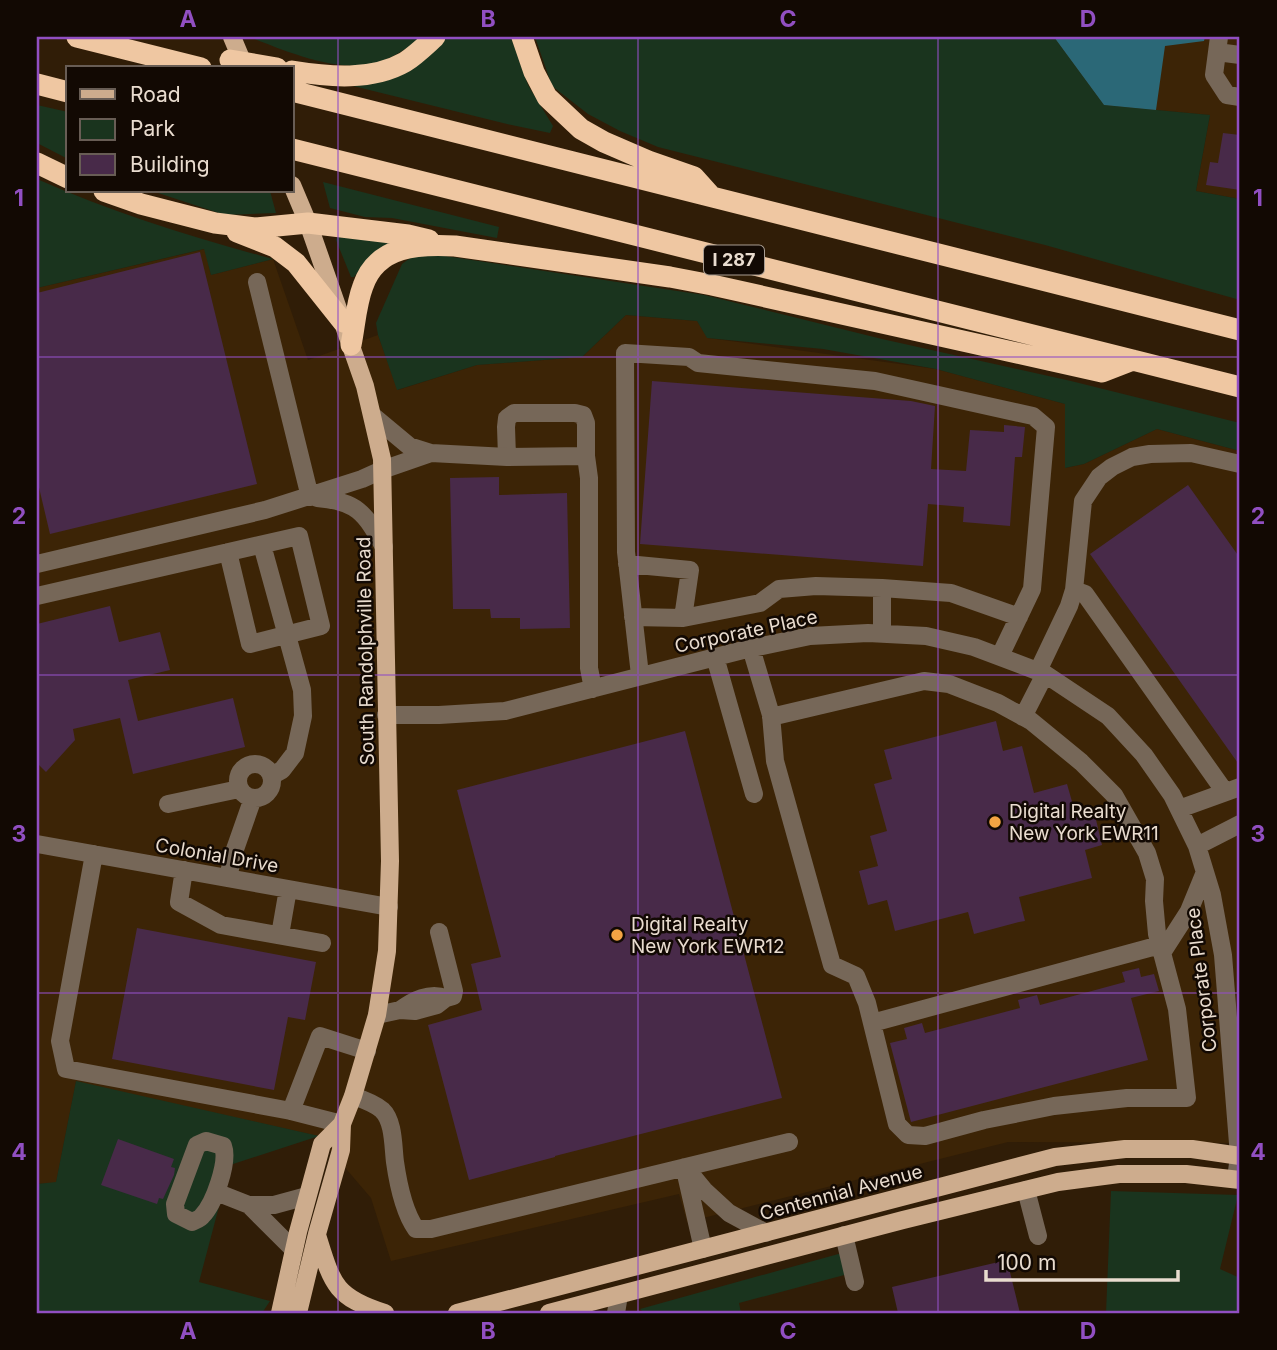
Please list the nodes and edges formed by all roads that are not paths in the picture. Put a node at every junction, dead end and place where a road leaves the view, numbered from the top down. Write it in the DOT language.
graph roads {
  1 [pos="78,37"];
  2 [pos="232,37"];
  3 [pos="435,37"];
  4 [pos="522,37"];
  5 [pos="1218,44"];
  6 [pos="1240,55"];
  7 [pos="193,66"];
  8 [pos="202,66"];
  9 [pos="244,66"];
  10 [pos="265,66"];
  11 [pos="299,82"];
  12 [pos="37,85"];
  13 [pos="66,92"];
  14 [pos="1240,97"];
  15 [pos="294,149"];
  16 [pos="37,163"];
  17 [pos="66,177"];
  18 [pos="294,190"];
  19 [pos="107,192"];
  20 [pos="712,197"];
  21 [pos="215,223"];
  22 [pos="308,223"];
  23 [pos="455,246"];
  24 [pos="257,282"];
  25 [pos="343,322"];
  26 [pos="1240,330"];
  27 [pos="351,345"];
  28 [pos="1133,360"];
  29 [pos="1240,387"];
  30 [pos="373,416"];
  31 [pos="431,453"];
  32 [pos="586,456"];
  33 [pos="507,457"];
  34 [pos="1238,466"];
  35 [pos="382,470"];
  36 [pos="310,497"];
  37 [pos="262,545"];
  38 [pos="384,547"];
  39 [pos="228,552"];
  40 [pos="38,559"];
  41 [pos="627,564"];
  42 [pos="882,588"];
  43 [pos="1074,590"];
  44 [pos="37,596"];
  45 [pos="633,617"];
  46 [pos="1019,617"];
  47 [pos="683,618"];
  48 [pos="882,633"];
  49 [pos="287,635"];
  50 [pos="751,648"];
  51 [pos="1000,656"];
  52 [pos="715,657"];
  53 [pos="1042,673"];
  54 [pos="640,675"];
  55 [pos="593,689"];
  56 [pos="386,715"];
  57 [pos="1023,717"];
  58 [pos="771,718"];
  59 [pos="271,776"];
  60 [pos="1232,789"];
  61 [pos="246,794"];
  62 [pos="754,794"];
  63 [pos="168,804"];
  64 [pos="1179,809"];
  65 [pos="1240,824"];
  66 [pos="37,844"];
  67 [pos="1197,846"];
  68 [pos="94,854"];
  69 [pos="184,870"];
  70 [pos="1205,872"];
  71 [pos="228,878"];
  72 [pos="288,889"];
  73 [pos="389,907"];
  74 [pos="439,932"];
  75 [pos="280,935"];
  76 [pos="322,943"];
  77 [pos="1161,949"];
  78 [pos="1232,955"];
  79 [pos="377,1015"];
  80 [pos="872,1023"];
  81 [pos="367,1051"];
  82 [pos="353,1096"];
  83 [pos="1238,1105"];
  84 [pos="291,1111"];
  85 [pos="342,1124"];
  86 [pos="789,1142"];
  87 [pos="1240,1156"];
  88 [pos="685,1167"];
  89 [pos="1238,1179"];
  90 [pos="1026,1190"];
  91 [pos="216,1192"];
  92 [pos="307,1196"];
  93 [pos="250,1205"];
  94 [pos="766,1233"];
  95 [pos="317,1234"];
  96 [pos="844,1235"];
  97 [pos="1038,1236"];
  98 [pos="293,1249"];
  99 [pos="703,1249"];
  100 [pos="855,1282"];
  101 [pos="619,1295"];
  102 [pos="280,1313"];
  103 [pos="298,1313"];
  104 [pos="385,1313"];
  105 [pos="457,1313"];
  106 [pos="549,1313"];
  107 [pos="616,1313"];
  1 -- 7 [label="highway"];
  2 -- 9 [label="main road"];
  3 -- 11 [label="highway"];
  4 -- 20 [label="highway"];
  5 -- 6 [label="street"];
  5 -- 14 [label="street"];
  8 -- 10 [label="highway, bridge"];
  11 -- 20 [label="highway"];
  12 -- 13 [label="highway"];
  15 -- 28 [label="highway, I 287"];
  16 -- 17 [label="highway"];
  18 -- 22 [label="main road, South Randolphville Road"];
  19 -- 21 [label="highway"];
  20 -- 26 [label="highway"];
  21 -- 22 [label="highway"];
  21 -- 25 [label="highway"];
  22 -- 23 [label="highway"];
  22 -- 25 [label="main road, South Randolphville Road"];
  23 -- 27 [label="highway"];
  23 -- 28 [label="highway"];
  24 -- 36 [label="street"];
  25 -- 27 [label="main road, South Randolphville Road"];
  27 -- 30 [label="main road, South Randolphville Road"];
  28 -- 29 [label="highway, I 287"];
  30 -- 31 [label="street"];
  30 -- 35 [label="main road, South Randolphville Road"];
  31 -- 33 [label="street"];
  31 -- 35 [label="street"];
  32 -- 33 [label="street"];
  32 -- 33 [label="street"];
  32 -- 55 [label="street"];
  34 -- 43 [label="street"];
  35 -- 36 [label="street"];
  35 -- 38 [label="main road, South Randolphville Road"];
  36 -- 38 [label="street"];
  36 -- 40 [label="street"];
  37 -- 39 [label="street"];
  37 -- 49 [label="street"];
  37 -- 49 [label="street"];
  38 -- 56 [label="main road, South Randolphville Road"];
  39 -- 44 [label="street"];
  39 -- 49 [label="street"];
  41 -- 45 [label="street"];
  41 -- 46 [label="street"];
  41 -- 47 [label="street"];
  42 -- 46 [label="street"];
  42 -- 47 [label="street"];
  42 -- 48 [label="street"];
  43 -- 53 [label="street"];
  43 -- 60 [label="street"];
  45 -- 47 [label="street"];
  45 -- 54 [label="street"];
  46 -- 51 [label="street"];
  48 -- 50 [label="street, Corporate Place"];
  48 -- 51 [label="street, Corporate Place"];
  49 -- 59 [label="street"];
  50 -- 52 [label="street, Corporate Place"];
  50 -- 58 [label="street"];
  51 -- 53 [label="street, Corporate Place"];
  52 -- 54 [label="street, Corporate Place"];
  52 -- 62 [label="street"];
  53 -- 57 [label="street"];
  53 -- 64 [label="street, Corporate Place"];
  54 -- 55 [label="street, Corporate Place"];
  55 -- 56 [label="street, Corporate Place"];
  56 -- 73 [label="main road, South Randolphville Road"];
  57 -- 58 [label="street"];
  57 -- 77 [label="street"];
  58 -- 80 [label="street"];
  59 -- 61 [label="street"];
  59 -- 61 [label="street"];
  60 -- 64 [label="street"];
  61 -- 63 [label="street"];
  61 -- 71 [label="street"];
  64 -- 67 [label="street, Corporate Place"];
  65 -- 67 [label="street"];
  66 -- 68 [label="street, Colonial Drive"];
  67 -- 70 [label="street, Corporate Place"];
  68 -- 69 [label="street, Colonial Drive"];
  68 -- 84 [label="street"];
  69 -- 71 [label="street, Colonial Drive"];
  69 -- 75 [label="street"];
  70 -- 77 [label="street"];
  70 -- 78 [label="street, Corporate Place"];
  71 -- 72 [label="street, Colonial Drive"];
  72 -- 73 [label="street, Colonial Drive"];
  72 -- 75 [label="street"];
  73 -- 79 [label="main road, South Randolphville Road"];
  74 -- 79 [label="street"];
  75 -- 76 [label="street"];
  77 -- 80 [label="street"];
  77 -- 80 [label="street"];
  78 -- 83 [label="street, Corporate Place"];
  79 -- 81 [label="main road, South Randolphville Road"];
  81 -- 82 [label="main road, South Randolphville Road"];
  81 -- 84 [label="street"];
  82 -- 85 [label="main road, South Randolphville Road"];
  82 -- 88 [label="street"];
  83 -- 87 [label="street, Corporate Place"];
  84 -- 85 [label="street"];
  85 -- 92 [label="main road, South Randolphville Road"];
  85 -- 95 [label="main road, South Randolphville Road"];
  86 -- 88 [label="street"];
  87 -- 89 [label="street, Corporate Place"];
  87 -- 94 [label="main road, Centennial Avenue"];
  88 -- 94 [label="street"];
  88 -- 99 [label="street"];
  89 -- 90 [label="main road"];
  90 -- 96 [label="main road"];
  90 -- 97 [label="street"];
  91 -- 93 [label="street"];
  92 -- 93 [label="street"];
  92 -- 98 [label="main road, South Randolphville Road"];
  93 -- 98 [label="street"];
  94 -- 99 [label="main road, Centennial Avenue"];
  95 -- 103 [label="main road, South Randolphville Road"];
  95 -- 104 [label="main road"];
  96 -- 100 [label="street"];
  96 -- 101 [label="main road"];
  98 -- 102 [label="main road, South Randolphville Road"];
  99 -- 105 [label="main road, Centennial Avenue"];
  101 -- 106 [label="main road"];
  101 -- 107 [label="street"];
}
